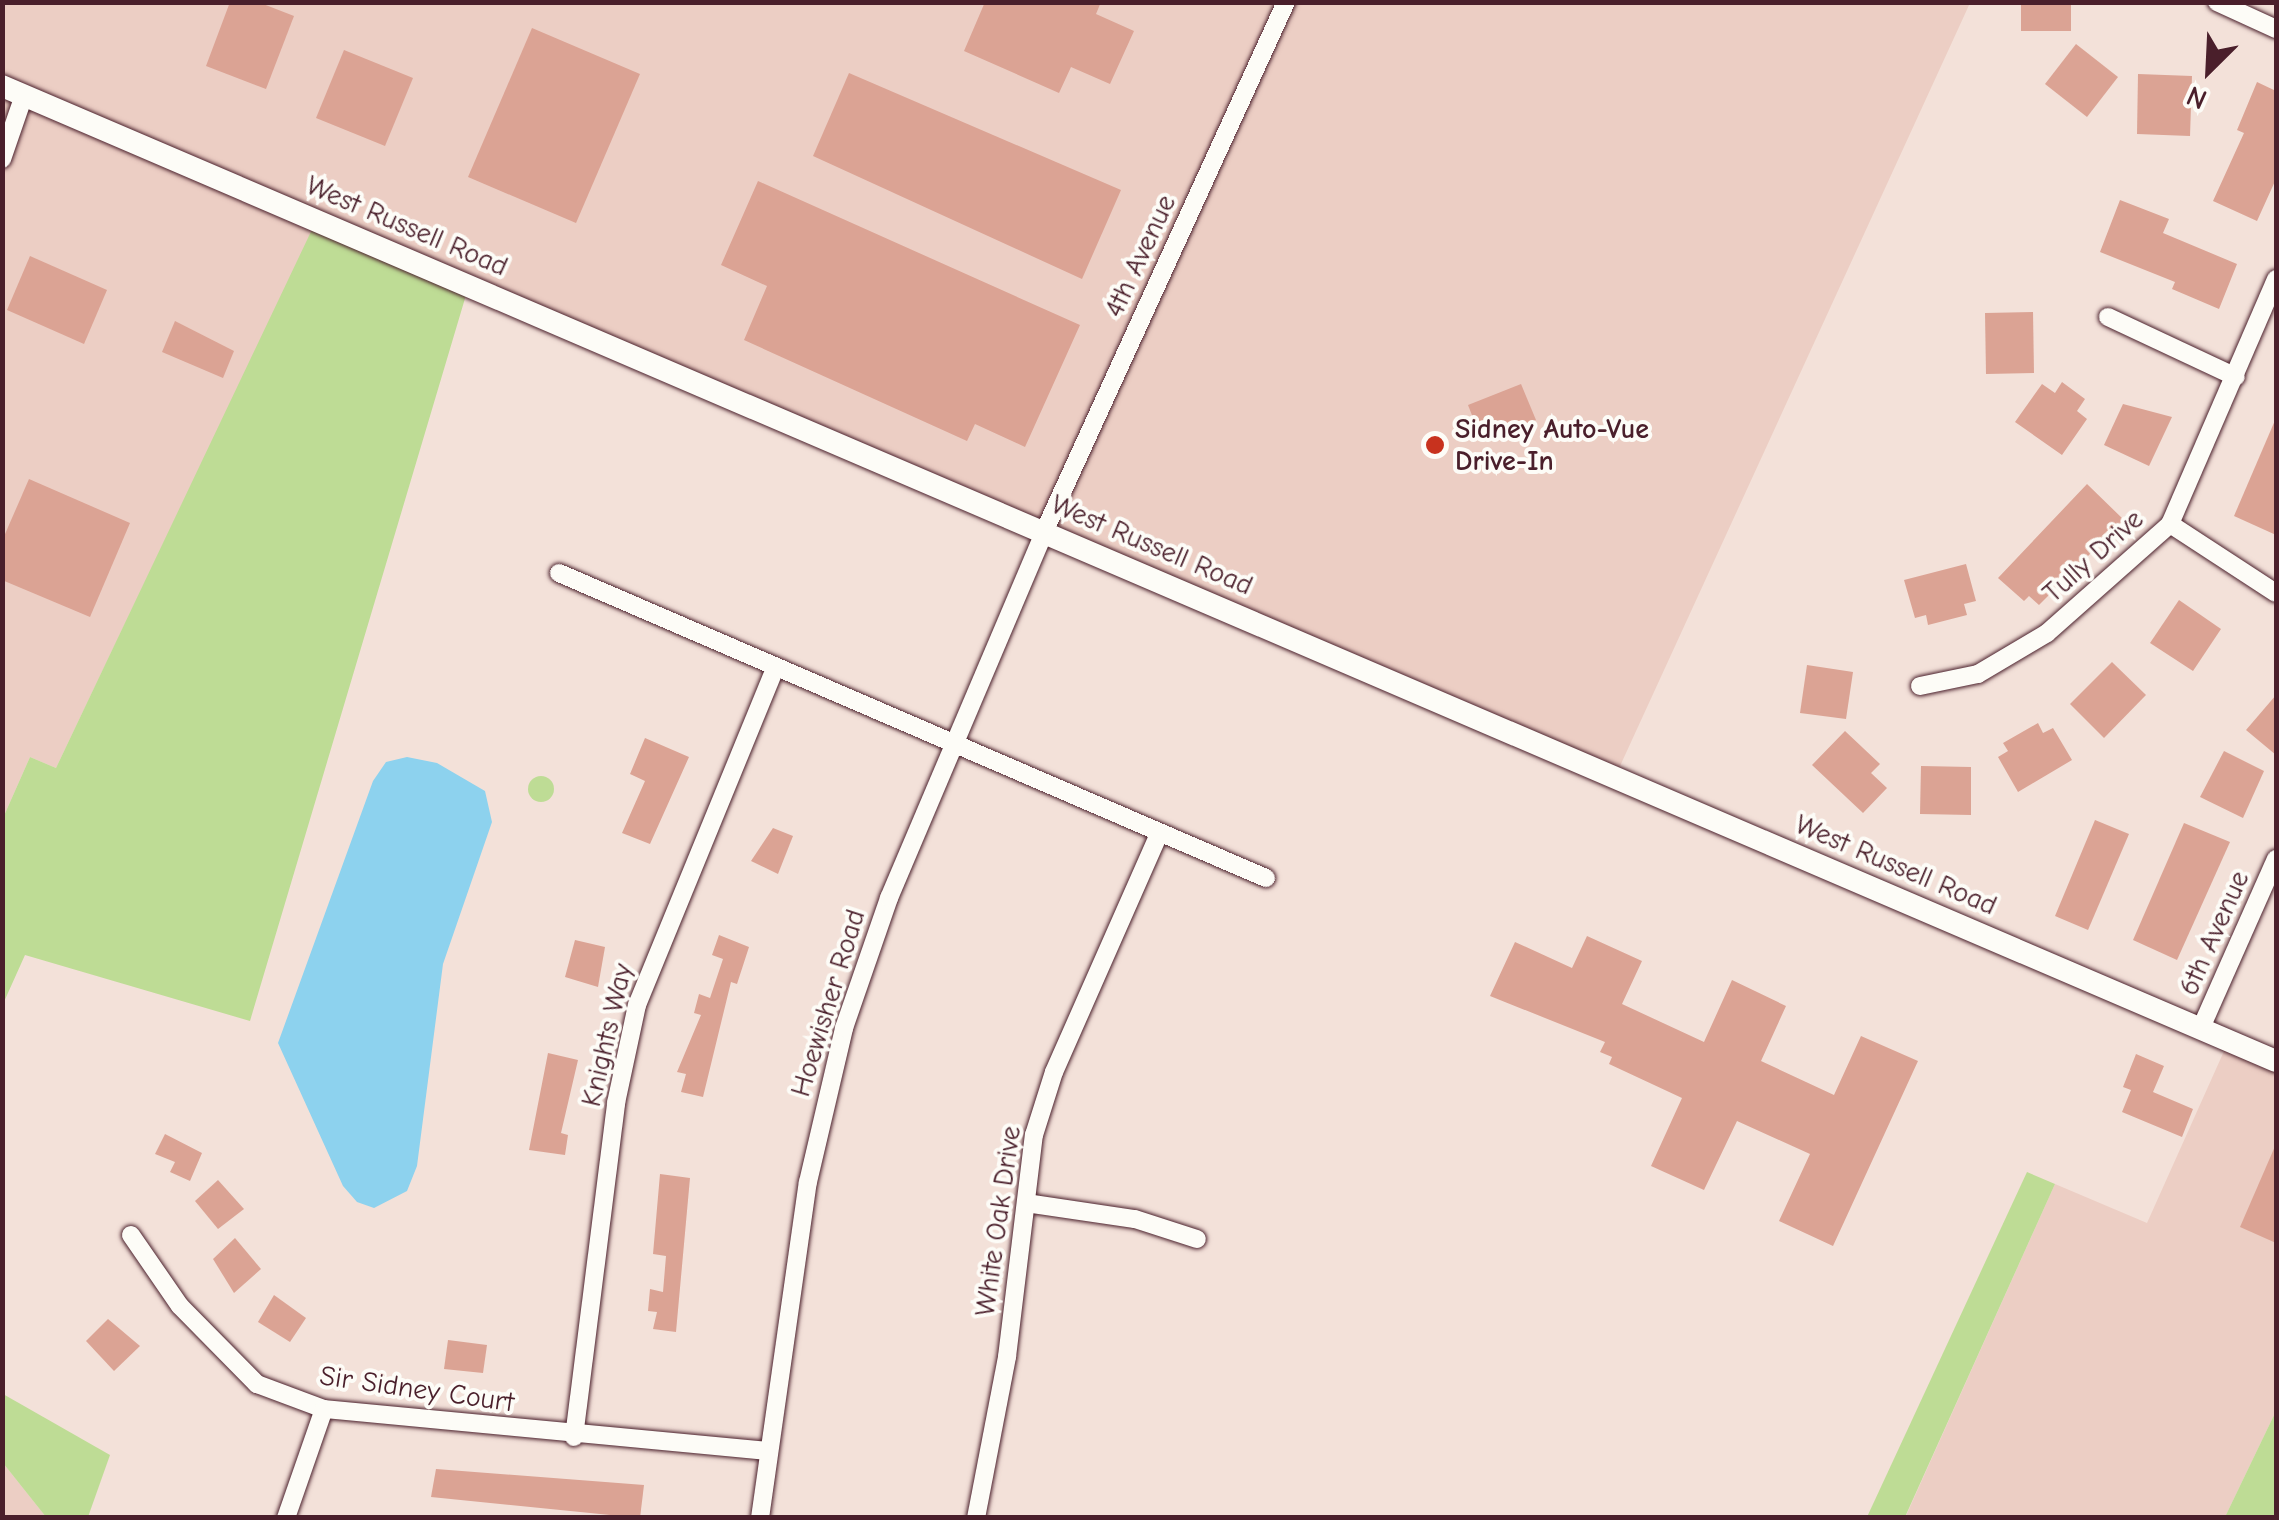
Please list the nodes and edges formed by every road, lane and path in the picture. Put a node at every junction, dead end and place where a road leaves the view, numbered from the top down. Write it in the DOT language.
graph roads {
  1 [pos="1286,2"];
  2 [pos="2217,2"];
  3 [pos="2276,28"];
  4 [pos="13,90"];
  5 [pos="2,159"];
  6 [pos="2276,279"];
  7 [pos="2108,317"];
  8 [pos="2236,376"];
  9 [pos="2170,524"];
  10 [pos="1044,532"];
  11 [pos="559,573"];
  12 [pos="2276,594"];
  13 [pos="775,668"];
  14 [pos="1920,686"];
  15 [pos="953,744"];
  16 [pos="1159,834"];
  17 [pos="2276,859"];
  18 [pos="1266,878"];
  19 [pos="2201,1028"];
  20 [pos="2276,1061"];
  21 [pos="1026,1203"];
  22 [pos="131,1235"];
  23 [pos="1196,1240"];
  24 [pos="324,1408"];
  25 [pos="574,1437"];
  26 [pos="767,1451"];
  27 [pos="286,1518"];
  28 [pos="760,1518"];
  29 [pos="976,1518"];
  1 -- 10 [label="street, 4th Avenue"];
  2 -- 3 [label="street"];
  4 -- 5 [label="street"];
  4 -- 10 [label="street, West Russell Road"];
  6 -- 8 [label="street, Tully Drive"];
  7 -- 8 [label="street"];
  8 -- 9 [label="street, Tully Drive"];
  9 -- 12 [label="street"];
  9 -- 14 [label="street, Tully Drive"];
  10 -- 15 [label="street, Hoewisher Road"];
  10 -- 19 [label="street, West Russell Road"];
  11 -- 13 [label="street"];
  13 -- 15 [label="street"];
  13 -- 25 [label="street, Knights Way"];
  15 -- 16 [label="street"];
  15 -- 26 [label="street, Hoewisher Road"];
  16 -- 18 [label="street"];
  16 -- 21 [label="street, White Oak Drive"];
  17 -- 19 [label="street, 6th Avenue"];
  19 -- 20 [label="street, West Russell Road"];
  21 -- 23 [label="street"];
  21 -- 29 [label="street, White Oak Drive"];
  22 -- 24 [label="street, Sir Sidney Court"];
  24 -- 25 [label="street, Sir Sidney Court"];
  24 -- 27 [label="street"];
  25 -- 26 [label="street, Sir Sidney Court"];
  26 -- 28 [label="street, Hoewisher Road"];
}
